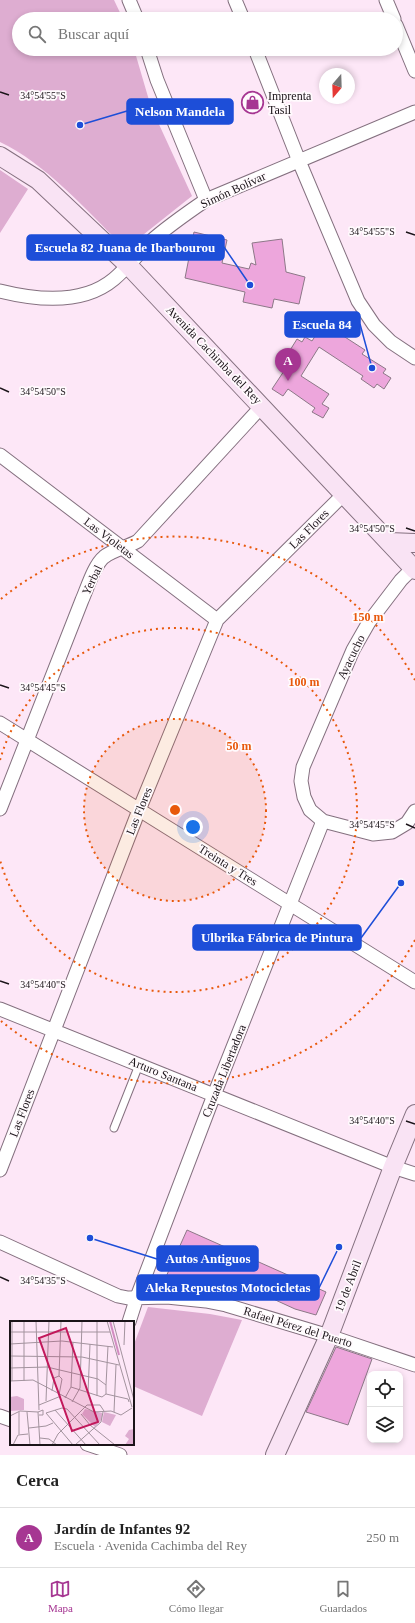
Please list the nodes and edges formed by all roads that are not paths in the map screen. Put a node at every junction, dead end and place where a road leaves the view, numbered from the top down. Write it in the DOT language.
graph roads {
  1 [pos="129,0"];
  2 [pos="235,0"];
  3 [pos="386,0"];
  4 [pos="134,12"];
  5 [pos="240,12"];
  6 [pos="391,12"];
  7 [pos="403,42"];
  8 [pos="148,56"];
  9 [pos="258,56"];
  10 [pos="415,71"];
  11 [pos="415,112"];
  12 [pos="0,156"];
  13 [pos="299,161"];
  14 [pos="206,200"];
  15 [pos="128,265"];
  16 [pos="0,291"];
  17 [pos="415,358"];
  18 [pos="262,406"];
  19 [pos="1,458"];
  20 [pos="344,494"];
  21 [pos="389,542"];
  22 [pos="415,543"];
  23 [pos="123,549"];
  24 [pos="414,569"];
  25 [pos="217,620"];
  26 [pos="0,723"];
  27 [pos="27,740"];
  28 [pos="0,809"];
  29 [pos="139,810"];
  30 [pos="415,811"];
  31 [pos="323,821"];
  32 [pos="290,904"];
  33 [pos="415,982"];
  34 [pos="0,1009"];
  35 [pos="54,1032"];
  36 [pos="139,1065"];
  37 [pos="214,1095"];
  38 [pos="415,1114"];
  39 [pos="114,1128"];
  40 [pos="393,1167"];
  41 [pos="0,1170"];
  42 [pos="415,1174"];
  43 [pos="0,1242"];
  44 [pos="137,1297"];
  45 [pos="129,1321"];
  46 [pos="329,1336"];
  47 [pos="415,1365"];
  48 [pos="0,1416"];
  49 [pos="10,1420"];
  50 [pos="88,1445"];
  51 [pos="91,1445"];
  52 [pos="85,1455"];
  53 [pos="120,1455"];
  54 [pos="275,1455"];
  1 -- 4 [label="street"];
  2 -- 5 [label="street"];
  3 -- 6 [label="street"];
  7 -- 10 [label="street"];
  8 -- 14 [label="street"];
  9 -- 13 [label="street"];
  11 -- 13 [label="street, Simón Bolívar"];
  12 -- 15 [label="street, Avenida Cachimba del Rey"];
  13 -- 14 [label="street, Simón Bolívar"];
  13 -- 17 [label="street"];
  14 -- 15 [label="street, Simón Bolívar"];
  15 -- 16 [label="street, Simón Bolívar"];
  15 -- 18 [label="street, Avenida Cachimba del Rey"];
  18 -- 20 [label="street, Avenida Cachimba del Rey"];
  18 -- 23 [label="street, Yerbal"];
  19 -- 23 [label="street, Las Violetas"];
  20 -- 21 [label="street, Avenida Cachimba del Rey"];
  20 -- 25 [label="street, Las Flores"];
  21 -- 22 [label="street"];
  21 -- 24 [label="street, Avenida Cachimba del Rey"];
  23 -- 25 [label="street, Las Violetas"];
  23 -- 27 [label="street, Yerbal"];
  24 -- 31 [label="street, Ayacucho"];
  25 -- 29 [label="street, Las Flores"];
  26 -- 27 [label="street, Treinta y Tres"];
  27 -- 28 [label="street, Yerbal"];
  27 -- 29 [label="street, Treinta y Tres"];
  29 -- 32 [label="street, Treinta y Tres"];
  29 -- 35 [label="street, Las Flores"];
  30 -- 31 [label="street"];
  31 -- 32 [label="street, Cruzada Libertadora"];
  32 -- 33 [label="street, Treinta y Tres"];
  32 -- 37 [label="street, Cruzada Libertadora"];
  34 -- 35 [label="street, Arturo Santana"];
  35 -- 36 [label="street, Arturo Santana"];
  35 -- 41 [label="street, Las Flores"];
  36 -- 37 [label="street, Arturo Santana"];
  36 -- 39 [label="lane"];
  37 -- 40 [label="street, Arturo Santana"];
  37 -- 44 [label="street, Cruzada Libertadora"];
  38 -- 40 [label="street, 19 de Abril"];
  40 -- 42 [label="street, Arturo Santana"];
  40 -- 46 [label="street, 19 de Abril"];
  43 -- 44 [label="street, Rafael Pérez del Puerto"];
  44 -- 45 [label="street, Cruzada Libertadora"];
  44 -- 46 [label="street, Rafael Pérez del Puerto"];
  46 -- 47 [label="street, Rafael Pérez del Puerto"];
  46 -- 54 [label="street, 19 de Abril"];
  48 -- 49 [label="street"];
  50 -- 52 [label="street"];
  51 -- 53 [label="street"];
}
